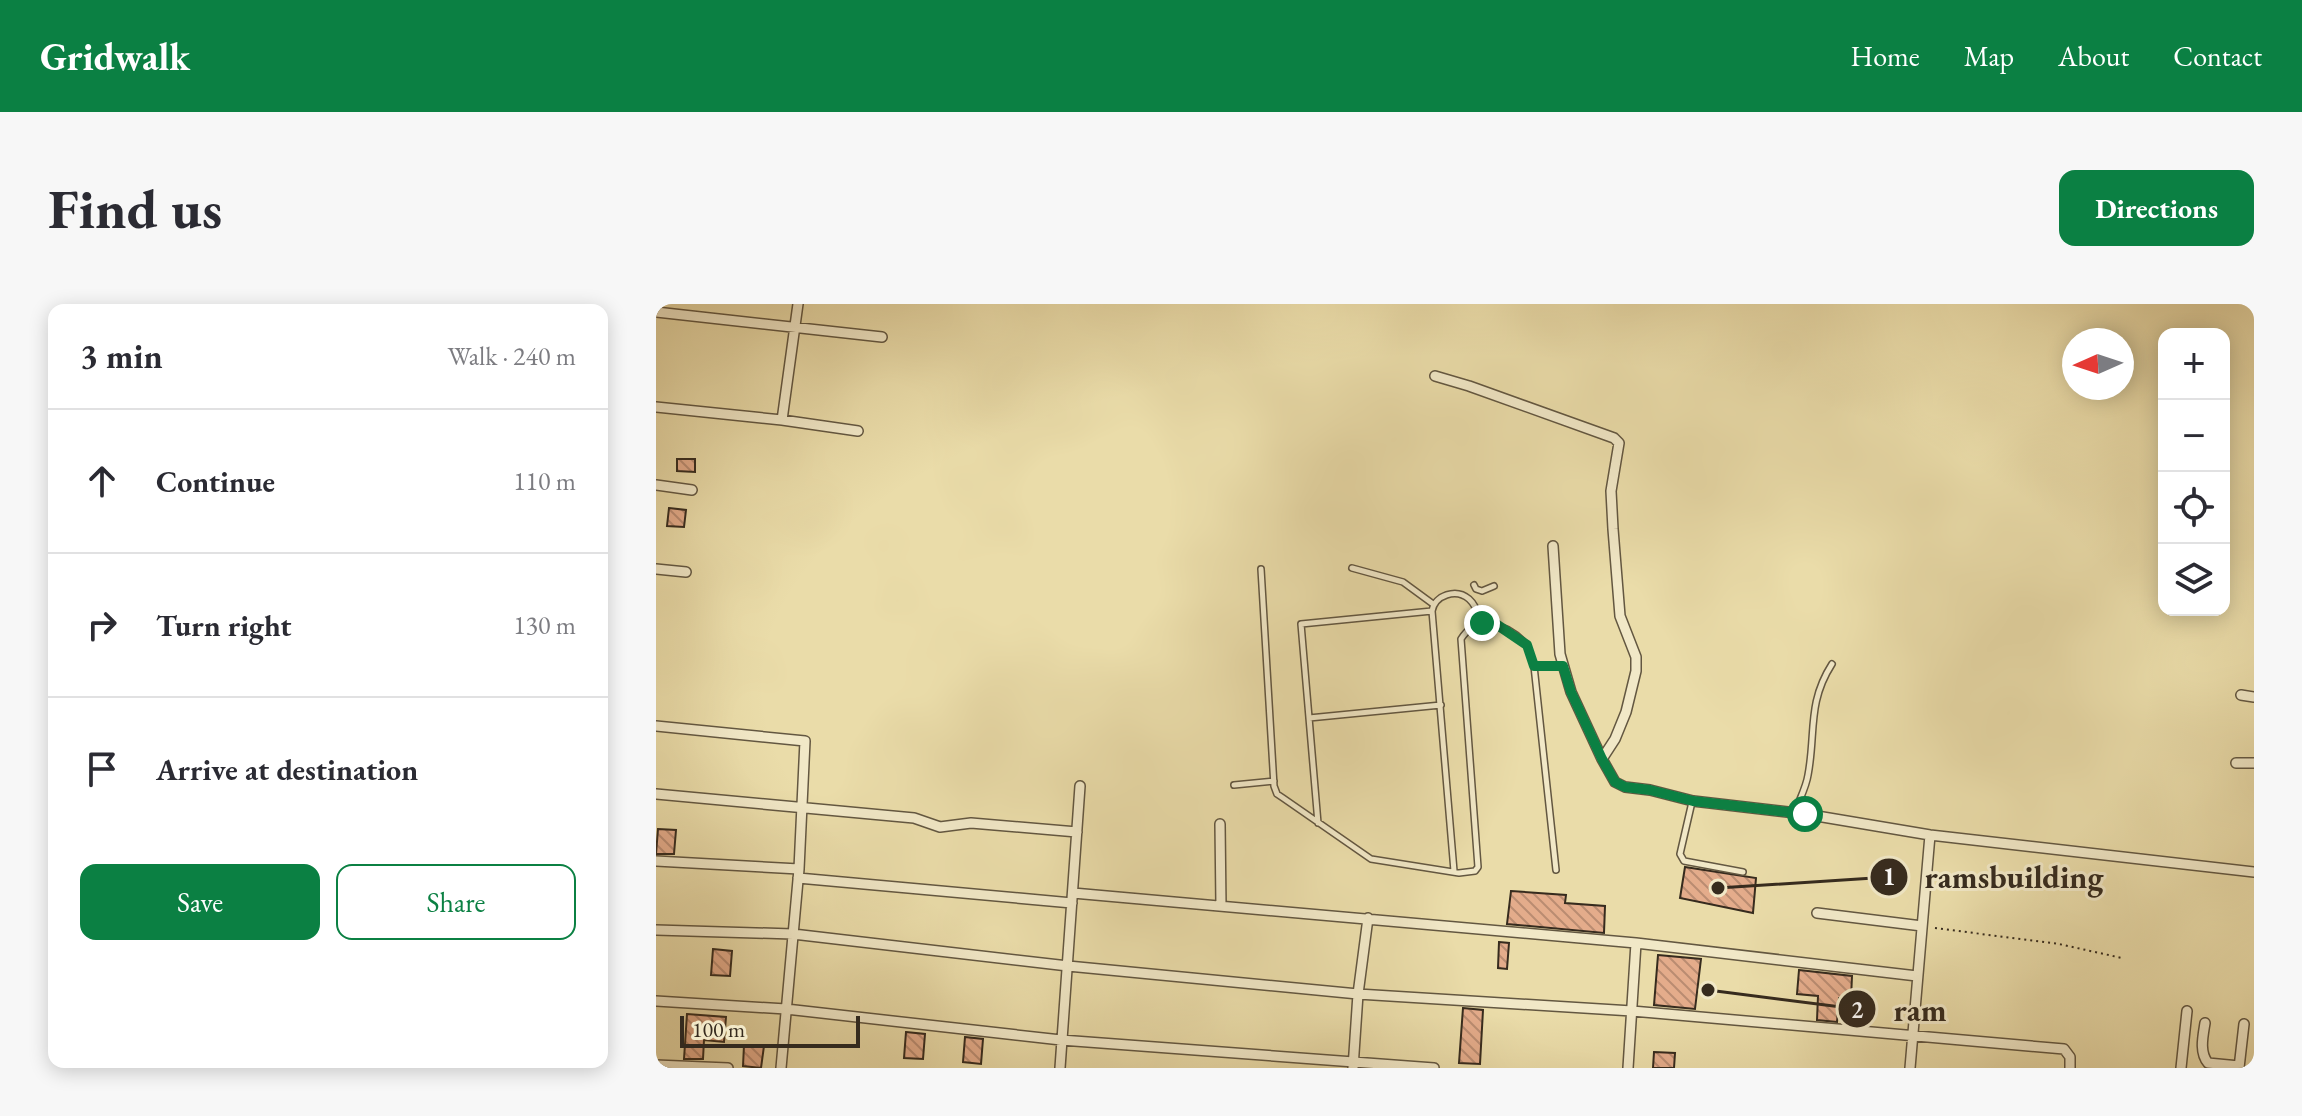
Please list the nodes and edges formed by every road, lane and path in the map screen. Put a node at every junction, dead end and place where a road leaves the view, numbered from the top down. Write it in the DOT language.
graph roads {
  1 [pos="798,304"];
  2 [pos="656,312"];
  3 [pos="796,326"];
  4 [pos="882,337"];
  5 [pos="1435,376"];
  6 [pos="656,407"];
  7 [pos="782,420"];
  8 [pos="858,431"];
  9 [pos="656,485"];
  10 [pos="692,490"];
  11 [pos="1553,546"];
  12 [pos="1352,568"];
  13 [pos="656,569"];
  14 [pos="1261,569"];
  15 [pos="686,572"];
  16 [pos="1474,585"];
  17 [pos="1494,586"];
  18 [pos="1482,591"];
  19 [pos="1433,604"];
  20 [pos="1475,607"];
  21 [pos="1432,611"];
  22 [pos="1482,623"];
  23 [pos="1832,664"];
  24 [pos="1534,666"];
  25 [pos="1563,666"];
  26 [pos="2241,695"];
  27 [pos="2254,697"];
  28 [pos="1441,705"];
  29 [pos="1309,718"];
  30 [pos="656,726"];
  31 [pos="1602,759"];
  32 [pos="2236,763"];
  33 [pos="2254,763"];
  34 [pos="1274,781"];
  35 [pos="1234,785"];
  36 [pos="1080,786"];
  37 [pos="656,794"];
  38 [pos="1693,801"];
  39 [pos="802,807"];
  40 [pos="1795,813"];
  41 [pos="1318,823"];
  42 [pos="1220,824"];
  43 [pos="1077,832"];
  44 [pos="1930,835"];
  45 [pos="656,861"];
  46 [pos="1556,870"];
  47 [pos="1454,871"];
  48 [pos="1743,872"];
  49 [pos="2254,872"];
  50 [pos="798,873"];
  51 [pos="1072,898"];
  52 [pos="1221,906"];
  53 [pos="1817,913"];
  54 [pos="1368,918"];
  55 [pos="1922,926"];
  56 [pos="656,930"];
  57 [pos="793,934"];
  58 [pos="1636,943"];
  59 [pos="2122,958"];
  60 [pos="1068,966"];
  61 [pos="1917,976"];
  62 [pos="1358,994"];
  63 [pos="656,1001"];
  64 [pos="786,1009"];
  65 [pos="1632,1011"];
  66 [pos="2187,1011"];
  67 [pos="2205,1023"];
  68 [pos="2244,1024"];
  69 [pos="1912,1037"];
  70 [pos="1061,1040"];
  71 [pos="1353,1064"];
  72 [pos="656,1065"];
  73 [pos="2239,1067"];
  74 [pos="728,1068"];
  75 [pos="781,1068"];
  76 [pos="1060,1068"];
  77 [pos="1434,1068"];
  78 [pos="1628,1068"];
  79 [pos="1910,1068"];
  80 [pos="2070,1068"];
  81 [pos="2181,1068"];
  1 -- 3 [label="street"];
  2 -- 3 [label="street"];
  3 -- 4 [label="street"];
  3 -- 7 [label="street"];
  5 -- 31 [label="street"];
  6 -- 7 [label="street"];
  7 -- 8 [label="street"];
  9 -- 10 [label="street"];
  11 -- 25 [label="street"];
  12 -- 19 [label="lane"];
  13 -- 15 [label="street"];
  14 -- 34 [label="lane"];
  16 -- 18 [label="lane"];
  17 -- 18 [label="lane"];
  18 -- 20 [label="lane"];
  19 -- 20 [label="lane"];
  19 -- 21 [label="lane"];
  20 -- 22 [label="lane"];
  21 -- 28 [label="lane"];
  21 -- 29 [label="lane"];
  22 -- 24 [label="lane"];
  22 -- 47 [label="lane"];
  23 -- 40 [label="lane"];
  24 -- 25 [label="lane"];
  24 -- 46 [label="lane"];
  25 -- 31 [label="street"];
  26 -- 27 [label="street"];
  28 -- 29 [label="lane"];
  28 -- 47 [label="lane"];
  29 -- 41 [label="lane"];
  30 -- 39 [label="street"];
  31 -- 38 [label="street"];
  32 -- 33 [label="street"];
  34 -- 35 [label="lane"];
  34 -- 41 [label="lane"];
  36 -- 43 [label="street"];
  37 -- 39 [label="street"];
  38 -- 40 [label="street"];
  38 -- 48 [label="lane"];
  39 -- 43 [label="street"];
  39 -- 50 [label="street"];
  40 -- 44 [label="street"];
  41 -- 47 [label="lane"];
  42 -- 52 [label="street"];
  43 -- 51 [label="street"];
  44 -- 49 [label="street"];
  44 -- 55 [label="street"];
  45 -- 50 [label="street"];
  50 -- 51 [label="street"];
  50 -- 57 [label="street"];
  51 -- 52 [label="street"];
  51 -- 60 [label="street"];
  52 -- 54 [label="street"];
  53 -- 55 [label="street"];
  54 -- 58 [label="street"];
  54 -- 62 [label="street"];
  55 -- 59 [label="path"];
  55 -- 61 [label="street"];
  56 -- 57 [label="street"];
  57 -- 60 [label="street"];
  57 -- 64 [label="street"];
  58 -- 61 [label="street"];
  58 -- 65 [label="street"];
  60 -- 62 [label="street"];
  60 -- 70 [label="street"];
  61 -- 69 [label="street"];
  62 -- 65 [label="street"];
  62 -- 71 [label="street"];
  63 -- 64 [label="street"];
  64 -- 70 [label="street"];
  64 -- 75 [label="street"];
  65 -- 69 [label="street"];
  65 -- 78 [label="street"];
  66 -- 81 [label="street"];
  67 -- 73 [label="street"];
  68 -- 73 [label="street"];
  69 -- 79 [label="street"];
  69 -- 80 [label="street"];
  70 -- 71 [label="street"];
  70 -- 76 [label="street"];
  71 -- 77 [label="street"];
  72 -- 74 [label="street"];
}
